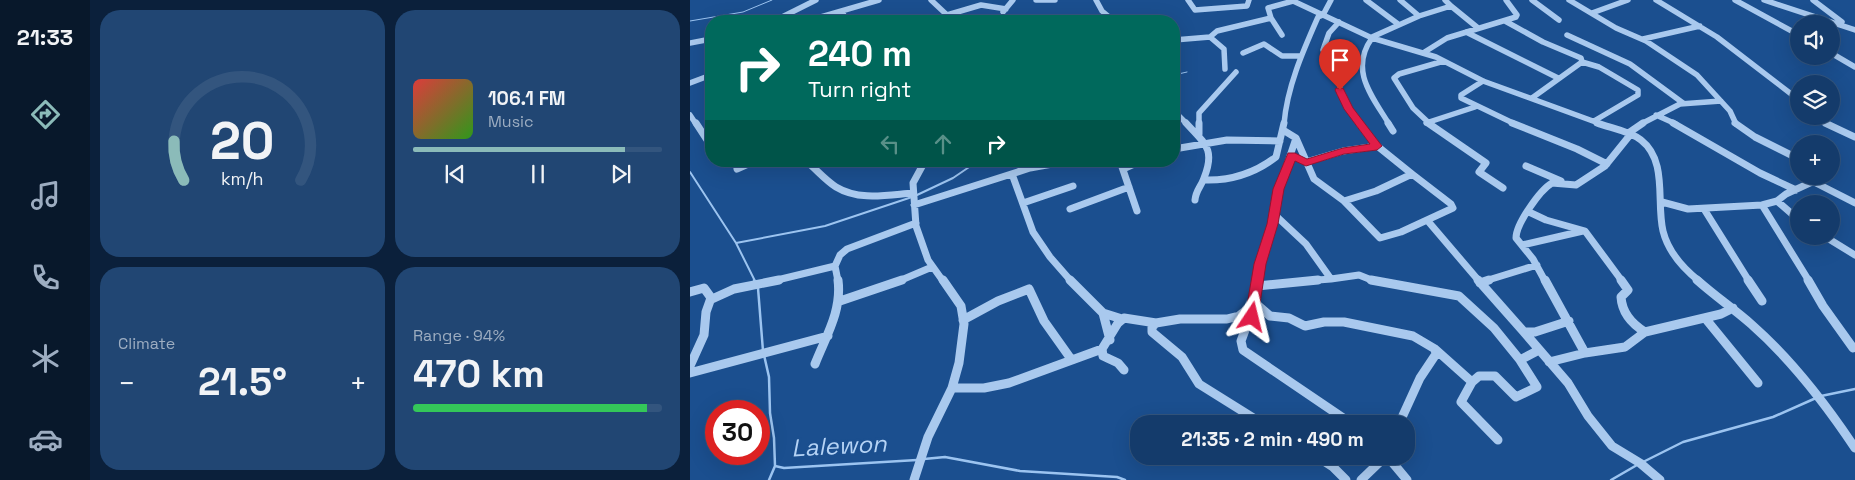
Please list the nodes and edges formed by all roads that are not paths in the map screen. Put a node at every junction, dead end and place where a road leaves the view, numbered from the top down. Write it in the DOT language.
graph roads {
  1 [pos="816,0"];
  2 [pos="879,0"];
  3 [pos="931,0"];
  4 [pos="1013,0"];
  5 [pos="1036,0"];
  6 [pos="1055,0"];
  7 [pos="1096,0"];
  8 [pos="1188,0"];
  9 [pos="1249,0"];
  10 [pos="1331,0"];
  11 [pos="1366,0"];
  12 [pos="1400,0"];
  13 [pos="1445,0"];
  14 [pos="1506,0"];
  15 [pos="1532,0"];
  16 [pos="1570,0"];
  17 [pos="1604,0"];
  18 [pos="1628,0"];
  19 [pos="1656,0"];
  20 [pos="1735,0"];
  21 [pos="1764,0"];
  22 [pos="1812,0"];
  23 [pos="1292,1"];
  24 [pos="1451,6"];
  25 [pos="1613,6"];
  26 [pos="1006,9"];
  27 [pos="842,12"];
  28 [pos="1592,14"];
  29 [pos="786,15"];
  30 [pos="830,15"];
  31 [pos="843,15"];
  32 [pos="1001,15"];
  33 [pos="1106,15"];
  34 [pos="1323,15"];
  35 [pos="1419,16"];
  36 [pos="1271,18"];
  37 [pos="1559,20"];
  38 [pos="1505,21"];
  39 [pos="1339,22"];
  40 [pos="1398,24"];
  41 [pos="1700,26"];
  42 [pos="1847,27"];
  43 [pos="1478,28"];
  44 [pos="1790,30"];
  45 [pos="1855,30"];
  46 [pos="1466,32"];
  47 [pos="1282,35"];
  48 [pos="1567,35"];
  49 [pos="1210,37"];
  50 [pos="1372,37"];
  51 [pos="1643,39"];
  52 [pos="705,40"];
  53 [pos="1180,40"];
  54 [pos="690,43"];
  55 [pos="1243,53"];
  56 [pos="1423,53"];
  57 [pos="1301,56"];
  58 [pos="1840,58"];
  59 [pos="1444,61"];
  60 [pos="1582,62"];
  61 [pos="1855,67"];
  62 [pos="1225,69"];
  63 [pos="1236,72"];
  64 [pos="705,77"];
  65 [pos="1558,78"];
  66 [pos="1483,81"];
  67 [pos="690,82"];
  68 [pos="1790,93"];
  69 [pos="1532,98"];
  70 [pos="1721,101"];
  71 [pos="1683,103"];
  72 [pos="1475,107"];
  73 [pos="690,115"];
  74 [pos="1656,115"];
  75 [pos="1180,117"];
  76 [pos="1594,121"];
  77 [pos="1426,123"];
  78 [pos="1829,125"];
  79 [pos="1283,130"];
  80 [pos="1393,131"];
  81 [pos="1199,134"];
  82 [pos="1628,135"];
  83 [pos="705,137"];
  84 [pos="1855,137"];
  85 [pos="1296,138"];
  86 [pos="1280,141"];
  87 [pos="1206,144"];
  88 [pos="1377,146"];
  89 [pos="1180,148"];
  90 [pos="1292,155"];
  91 [pos="1790,155"];
  92 [pos="1306,162"];
  93 [pos="1607,164"];
  94 [pos="1526,166"];
  95 [pos="742,167"];
  96 [pos="813,167"];
  97 [pos="922,167"];
  98 [pos="1034,167"];
  99 [pos="1123,167"];
  100 [pos="737,169"];
  101 [pos="1012,174"];
  102 [pos="1412,174"];
  103 [pos="1204,180"];
  104 [pos="1807,185"];
  105 [pos="1820,185"];
  106 [pos="1073,186"];
  107 [pos="1572,186"];
  108 [pos="1129,187"];
  109 [pos="1503,188"];
  110 [pos="1796,190"];
  111 [pos="913,192"];
  112 [pos="1195,200"];
  113 [pos="1344,201"];
  114 [pos="1777,201"];
  115 [pos="1662,202"];
  116 [pos="1023,203"];
  117 [pos="1855,203"];
  118 [pos="914,205"];
  119 [pos="1762,205"];
  120 [pos="1070,209"];
  121 [pos="1704,209"];
  122 [pos="1137,210"];
  123 [pos="1529,212"];
  124 [pos="1790,212"];
  125 [pos="1274,214"];
  126 [pos="1426,220"];
  127 [pos="916,223"];
  128 [pos="1585,231"];
  129 [pos="1522,245"];
  130 [pos="1839,245"];
  131 [pos="1855,255"];
  132 [pos="1537,265"];
  133 [pos="835,266"];
  134 [pos="932,267"];
  135 [pos="1330,279"];
  136 [pos="1480,282"];
  137 [pos="1257,286"];
  138 [pos="690,292"];
  139 [pos="711,298"];
  140 [pos="840,301"];
  141 [pos="1762,301"];
  142 [pos="1255,303"];
  143 [pos="1733,308"];
  144 [pos="1103,313"];
  145 [pos="1705,318"];
  146 [pos="964,320"];
  147 [pos="1122,320"];
  148 [pos="1569,321"];
  149 [pos="1156,323"];
  150 [pos="1524,332"];
  151 [pos="1645,332"];
  152 [pos="828,336"];
  153 [pos="1110,340"];
  154 [pos="1853,348"];
  155 [pos="1435,349"];
  156 [pos="1102,350"];
  157 [pos="1540,350"];
  158 [pos="1585,353"];
  159 [pos="1070,359"];
  160 [pos="1520,360"];
  161 [pos="1549,362"];
  162 [pos="815,364"];
  163 [pos="690,366"];
  164 [pos="1124,370"];
  165 [pos="690,373"];
  166 [pos="1472,382"];
  167 [pos="1758,384"];
  168 [pos="952,388"];
  169 [pos="1249,415"];
  170 [pos="1339,415"];
  171 [pos="1403,415"];
  172 [pos="1498,440"];
  173 [pos="1855,448"];
  174 [pos="1330,465"];
  175 [pos="1377,465"];
  176 [pos="1394,465"];
  177 [pos="914,480"];
  178 [pos="1346,480"];
  179 [pos="1361,480"];
  180 [pos="1407,480"];
  181 [pos="1660,480"];
  1 -- 29 [label="street"];
  2 -- 27 [label="street"];
  3 -- 26 [label="street"];
  4 -- 26 [label="street"];
  5 -- 6 [label="street"];
  7 -- 33 [label="street"];
  8 -- 9 [label="street"];
  10 -- 34 [label="street"];
  11 -- 40 [label="street"];
  12 -- 35 [label="street"];
  13 -- 24 [label="street"];
  14 -- 38 [label="street"];
  15 -- 37 [label="street"];
  16 -- 28 [label="street"];
  17 -- 25 [label="street"];
  18 -- 25 [label="street"];
  19 -- 41 [label="street"];
  20 -- 44 [label="street"];
  21 -- 42 [label="street"];
  22 -- 42 [label="street"];
  23 -- 34 [label="street"];
  23 -- 36 [label="street"];
  24 -- 35 [label="street"];
  24 -- 43 [label="street"];
  25 -- 28 [label="street"];
  26 -- 32 [label="street"];
  27 -- 30 [label="street"];
  27 -- 31 [label="street"];
  28 -- 51 [label="street"];
  34 -- 39 [label="street"];
  34 -- 57 [label="street"];
  35 -- 40 [label="street"];
  36 -- 47 [label="street"];
  36 -- 49 [label="street"];
  38 -- 43 [label="street"];
  38 -- 60 [label="street"];
  39 -- 50 [label="street"];
  39 -- 88 [label="street"];
  40 -- 50 [label="street"];
  41 -- 51 [label="street"];
  41 -- 68 [label="street"];
  42 -- 45 [label="street"];
  43 -- 46 [label="street"];
  46 -- 56 [label="street"];
  46 -- 65 [label="street"];
  48 -- 71 [label="street"];
  49 -- 53 [label="street"];
  49 -- 62 [label="street"];
  50 -- 56 [label="street"];
  50 -- 80 [label="street"];
  51 -- 70 [label="street"];
  52 -- 54 [label="street"];
  55 -- 57 [label="street"];
  56 -- 59 [label="street"];
  57 -- 79 [label="street"];
  58 -- 61 [label="street"];
  59 -- 66 [label="street"];
  59 -- 77 [label="street"];
  60 -- 65 [label="street"];
  60 -- 76 [label="street"];
  63 -- 81 [label="street"];
  64 -- 67 [label="street"];
  65 -- 69 [label="street"];
  66 -- 69 [label="street"];
  66 -- 72 [label="street"];
  69 -- 76 [label="street"];
  70 -- 71 [label="street"];
  70 -- 91 [label="street"];
  71 -- 74 [label="street"];
  72 -- 77 [label="street"];
  72 -- 93 [label="street"];
  73 -- 83 [label="street"];
  74 -- 82 [label="street"];
  74 -- 110 [label="street"];
  75 -- 81 [label="street"];
  76 -- 82 [label="street"];
  77 -- 109 [label="street"];
  78 -- 84 [label="street"];
  79 -- 85 [label="street"];
  79 -- 86 [label="street"];
  81 -- 87 [label="street"];
  82 -- 93 [label="street"];
  82 -- 115 [label="street"];
  85 -- 90 [label="street"];
  85 -- 92 [label="street"];
  86 -- 87 [label="street"];
  86 -- 103 [label="street"];
  87 -- 89 [label="street"];
  87 -- 103 [label="street"];
  88 -- 92 [label="street"];
  88 -- 102 [label="street"];
  90 -- 92 [label="street"];
  90 -- 125 [label="street"];
  92 -- 113 [label="street"];
  93 -- 107 [label="street"];
  94 -- 107 [label="street"];
  95 -- 100 [label="street"];
  96 -- 111 [label="street"];
  97 -- 111 [label="street"];
  98 -- 101 [label="street"];
  99 -- 108 [label="street"];
  101 -- 116 [label="street"];
  101 -- 118 [label="street"];
  102 -- 113 [label="street"];
  102 -- 126 [label="street"];
  103 -- 112 [label="street"];
  104 -- 110 [label="street"];
  105 -- 117 [label="street"];
  106 -- 116 [label="street"];
  107 -- 123 [label="street"];
  108 -- 120 [label="street"];
  108 -- 122 [label="street"];
  110 -- 114 [label="street"];
  111 -- 118 [label="street"];
  113 -- 126 [label="street"];
  114 -- 119 [label="street"];
  114 -- 124 [label="street"];
  115 -- 121 [label="street"];
  115 -- 143 [label="street"];
  116 -- 144 [label="street"];
  118 -- 127 [label="street"];
  119 -- 121 [label="street"];
  119 -- 154 [label="street"];
  121 -- 141 [label="street"];
  123 -- 128 [label="street"];
  123 -- 129 [label="street"];
  125 -- 135 [label="street"];
  125 -- 137 [label="street"];
  126 -- 136 [label="street"];
  127 -- 133 [label="street"];
  127 -- 134 [label="street"];
  128 -- 129 [label="street"];
  128 -- 151 [label="street"];
  129 -- 132 [label="street"];
  130 -- 131 [label="street"];
  132 -- 136 [label="street"];
  132 -- 148 [label="street"];
  133 -- 139 [label="street"];
  133 -- 140 [label="street"];
  134 -- 140 [label="street"];
  134 -- 146 [label="street"];
  135 -- 137 [label="street"];
  135 -- 160 [label="street"];
  136 -- 150 [label="street"];
  137 -- 142 [label="street"];
  138 -- 139 [label="street"];
  139 -- 163 [label="street"];
  140 -- 152 [label="street"];
  142 -- 149 [label="street"];
  142 -- 155 [label="street"];
  142 -- 170 [label="street"];
  143 -- 145 [label="street"];
  143 -- 173 [label="street"];
  144 -- 147 [label="street"];
  144 -- 153 [label="street"];
  145 -- 151 [label="street"];
  145 -- 167 [label="street"];
  146 -- 159 [label="street"];
  146 -- 168 [label="street"];
  147 -- 149 [label="street"];
  147 -- 153 [label="street"];
  148 -- 150 [label="street"];
  148 -- 158 [label="street"];
  149 -- 169 [label="street"];
  150 -- 157 [label="street"];
  151 -- 158 [label="street"];
  152 -- 162 [label="street"];
  152 -- 165 [label="street"];
  153 -- 156 [label="street"];
  155 -- 166 [label="street"];
  155 -- 171 [label="street"];
  156 -- 159 [label="street"];
  156 -- 164 [label="street"];
  157 -- 160 [label="street"];
  157 -- 161 [label="street"];
  158 -- 161 [label="street"];
  159 -- 168 [label="street"];
  160 -- 166 [label="street"];
  161 -- 181 [label="street"];
  166 -- 172 [label="street"];
  168 -- 177 [label="street"];
  174 -- 178 [label="street"];
  175 -- 179 [label="street"];
  176 -- 180 [label="street"];
}
